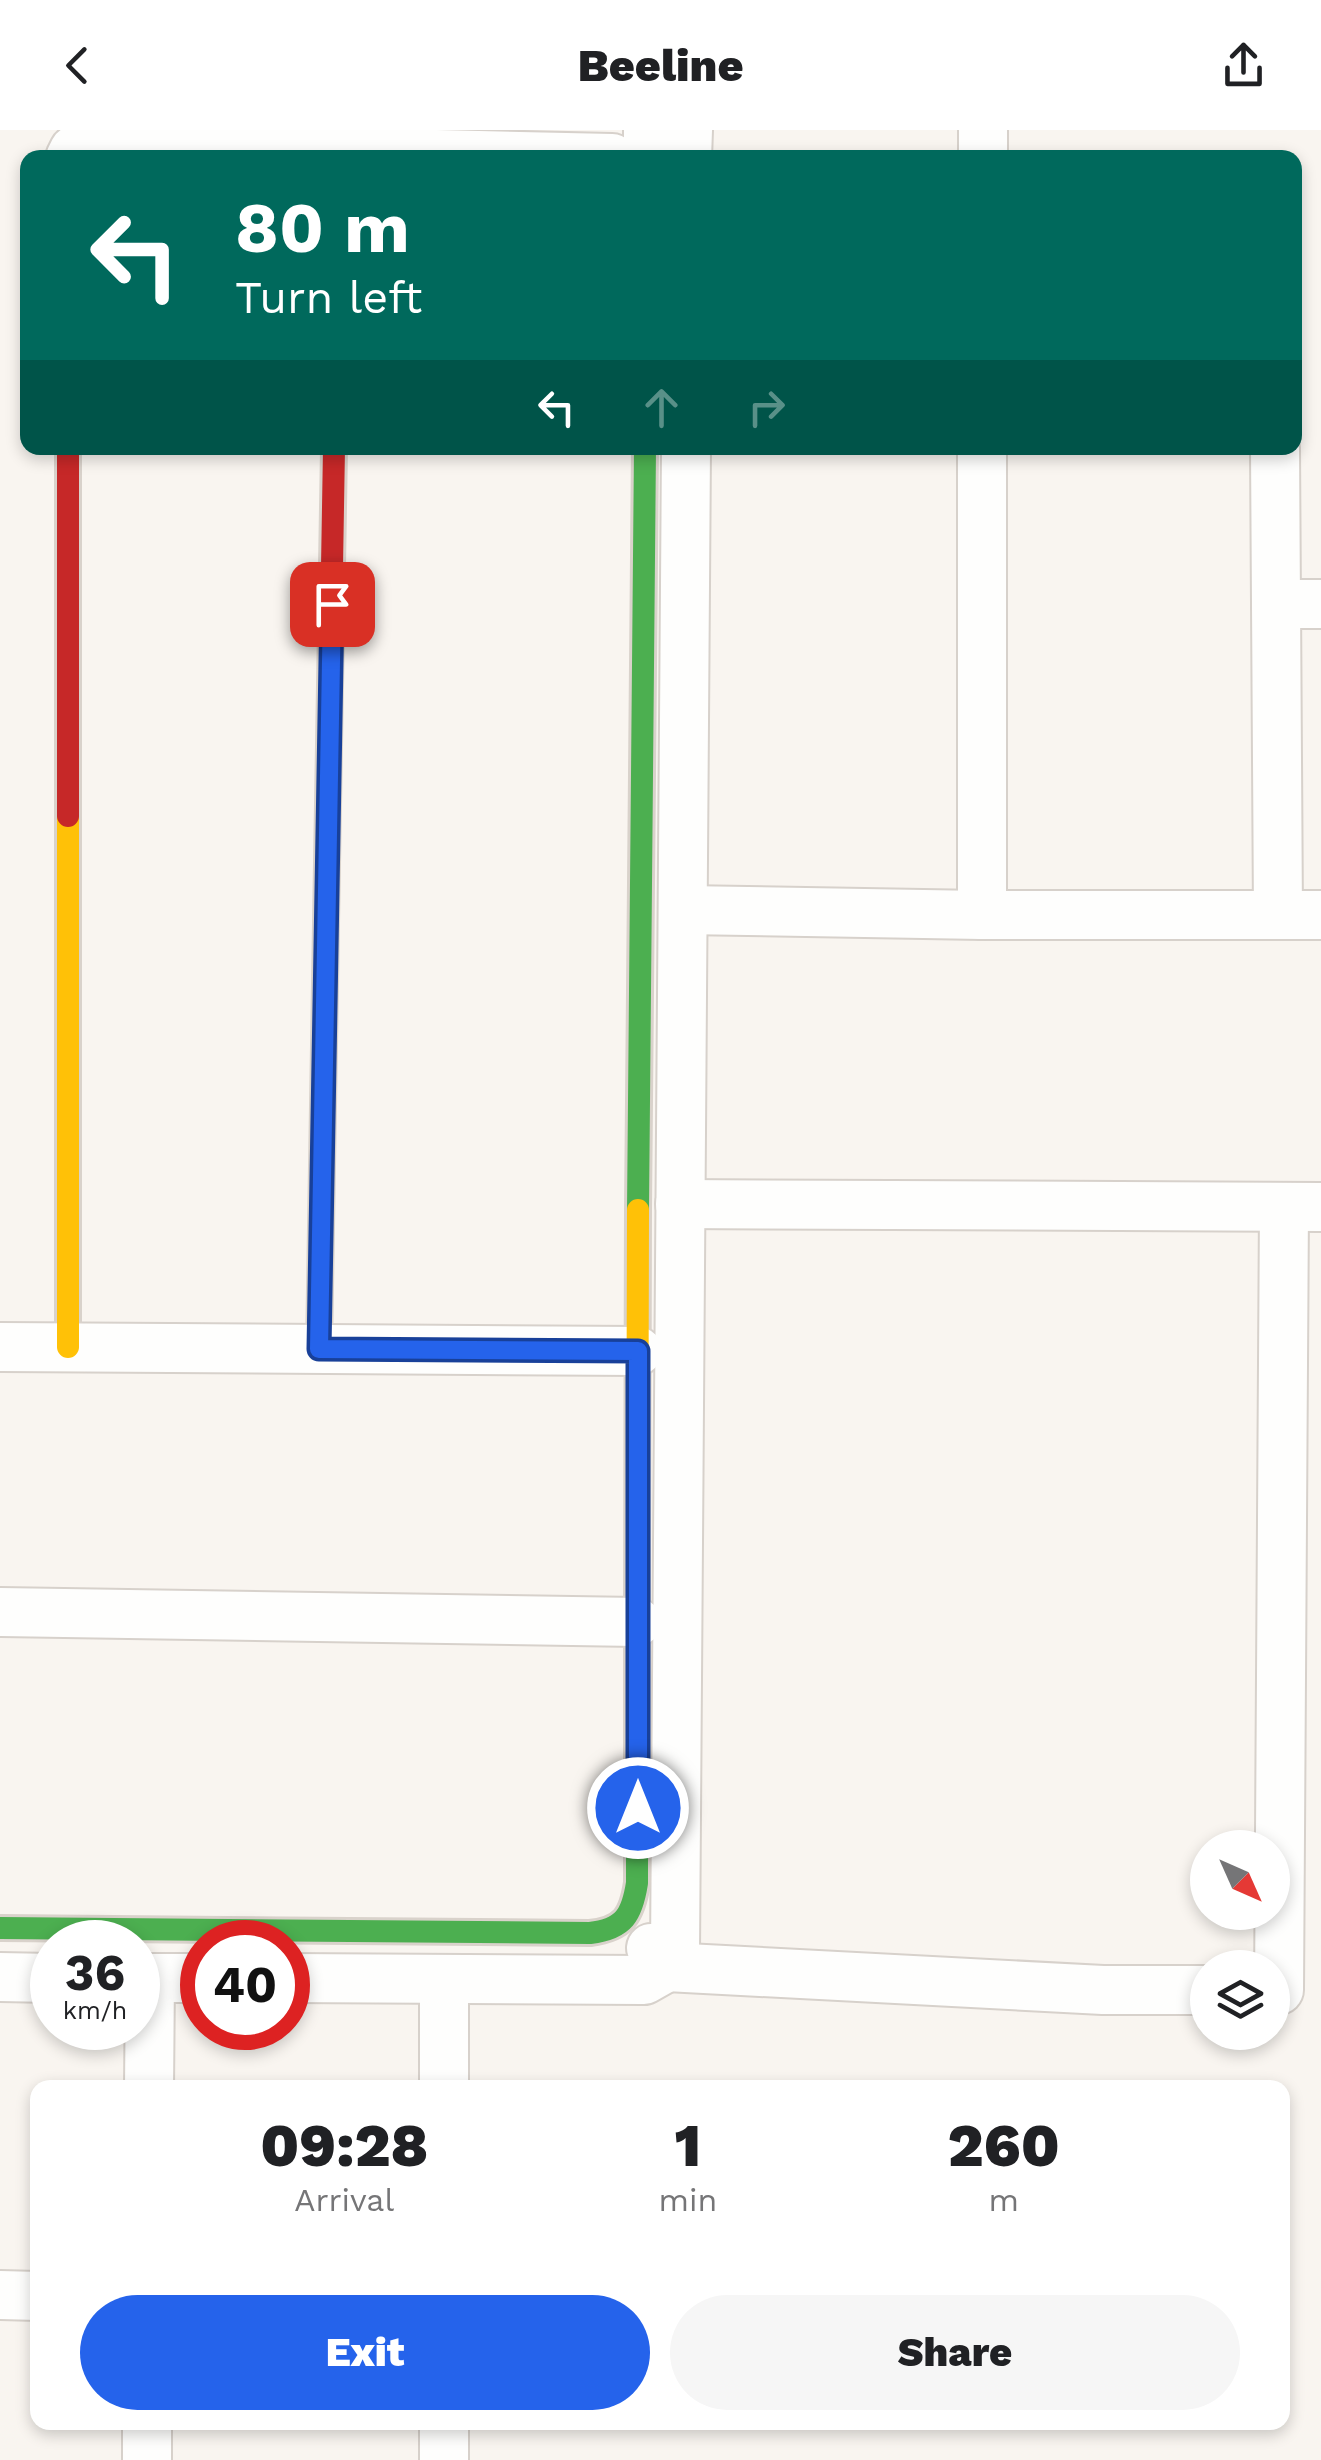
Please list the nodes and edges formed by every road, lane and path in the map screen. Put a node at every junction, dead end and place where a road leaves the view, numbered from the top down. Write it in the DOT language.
graph roads {
  1 [pos="74,150"];
  2 [pos="212,150"];
  3 [pos="68,455"];
  4 [pos="334,455"];
  5 [pos="645,455"];
  6 [pos="686,455"];
  7 [pos="982,455"];
  8 [pos="1276,455"];
  9 [pos="1299,604"];
  10 [pos="683,910"];
  11 [pos="982,914"];
  12 [pos="1300,915"];
  13 [pos="680,1204"];
  14 [pos="1302,1207"];
  15 [pos="0,1347"];
  16 [pos="68,1347"];
  17 [pos="319,1349"];
  18 [pos="638,1351"];
  19 [pos="0,1612"];
  20 [pos="638,1622"];
  21 [pos="628,1921"];
  22 [pos="0,1928"];
  23 [pos="667,1967"];
  24 [pos="0,1978"];
  25 [pos="30,1978"];
  26 [pos="310,1978"];
  27 [pos="444,1979"];
  28 [pos="1190,1990"];
  29 [pos="1291,1990"];
  30 [pos="147,2050"];
  31 [pos="149,2080"];
  32 [pos="444,2080"];
  33 [pos="0,2296"];
  34 [pos="30,2296"];
  35 [pos="147,2430"];
  36 [pos="444,2430"];
  37 [pos="147,2460"];
  38 [pos="444,2460"];
  1 -- 2 [label="street"];
  3 -- 16 [label="street"];
  4 -- 17 [label="street"];
  5 -- 18 [label="street"];
  6 -- 10 [label="street"];
  7 -- 11 [label="street"];
  8 -- 9 [label="street"];
  9 -- 12 [label="street"];
  10 -- 11 [label="street"];
  10 -- 13 [label="street"];
  11 -- 12 [label="street"];
  13 -- 14 [label="street"];
  13 -- 23 [label="street"];
  14 -- 29 [label="street"];
  15 -- 16 [label="street"];
  16 -- 17 [label="street"];
  17 -- 18 [label="street"];
  18 -- 20 [label="street"];
  19 -- 20 [label="street"];
  20 -- 21 [label="street"];
  21 -- 22 [label="street"];
  21 -- 23 [label="street"];
  23 -- 27 [label="street"];
  23 -- 28 [label="street"];
  24 -- 25 [label="street"];
  26 -- 27 [label="street"];
  27 -- 32 [label="street"];
  30 -- 31 [label="street"];
  33 -- 34 [label="street"];
  35 -- 37 [label="street"];
  36 -- 38 [label="street"];
}
